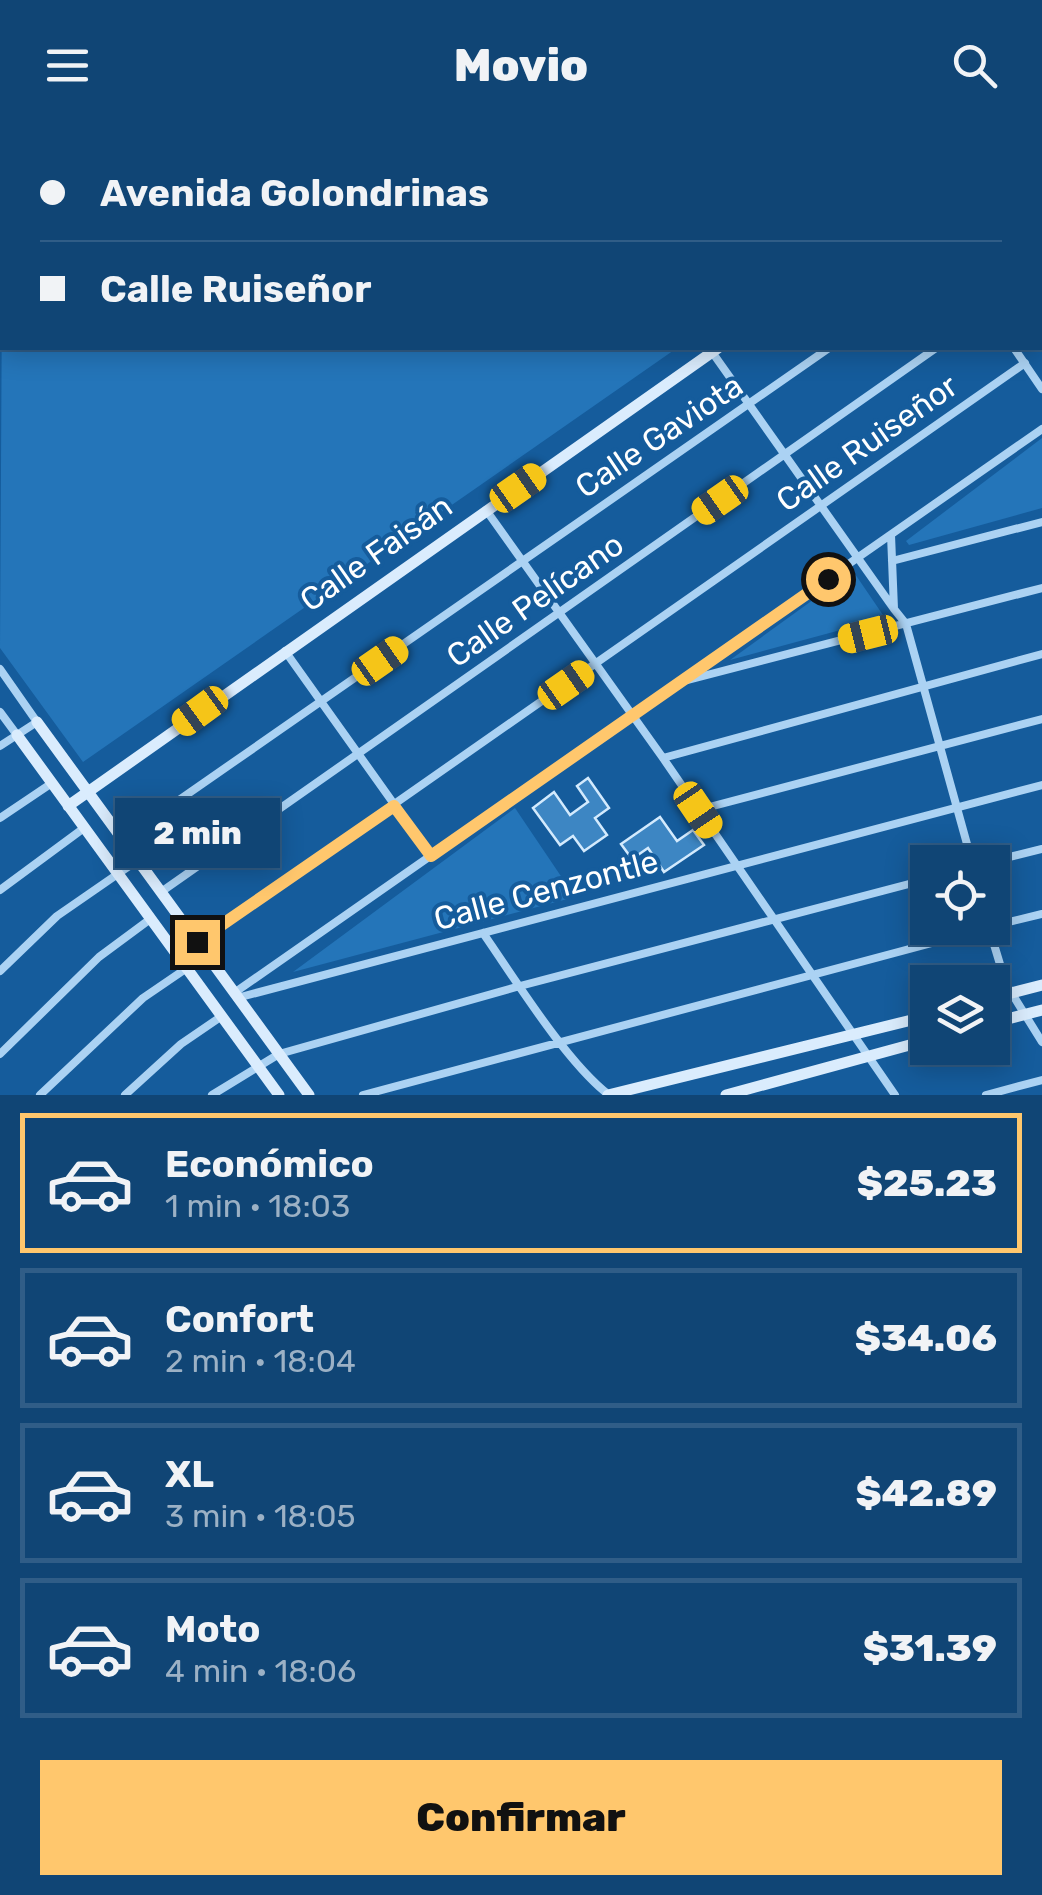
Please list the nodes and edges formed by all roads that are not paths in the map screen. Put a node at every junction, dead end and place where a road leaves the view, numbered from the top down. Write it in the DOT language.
graph roads {
  1 [pos="715,350"];
  2 [pos="826,350"];
  3 [pos="933,350"];
  4 [pos="1015,350"];
  5 [pos="1025,363"];
  6 [pos="1042,389"];
  7 [pos="748,405"];
  8 [pos="1042,429"];
  9 [pos="783,455"];
  10 [pos="821,506"];
  11 [pos="486,510"];
  12 [pos="1042,522"];
  13 [pos="891,535"];
  14 [pos="857,558"];
  15 [pos="522,559"];
  16 [pos="892,561"];
  17 [pos="1042,588"];
  18 [pos="894,609"];
  19 [pos="560,613"];
  20 [pos="906,624"];
  21 [pos="285,651"];
  22 [pos="1042,654"];
  23 [pos="595,664"];
  24 [pos="0,669"];
  25 [pos="680,682"];
  26 [pos="924,686"];
  27 [pos="323,702"];
  28 [pos="0,712"];
  29 [pos="632,715"];
  30 [pos="1042,718"];
  31 [pos="38,722"];
  32 [pos="17,735"];
  33 [pos="0,746"];
  34 [pos="940,747"];
  35 [pos="360,754"];
  36 [pos="663,758"];
  37 [pos="52,783"];
  38 [pos="1042,785"];
  39 [pos="88,791"];
  40 [pos="68,806"];
  41 [pos="394,806"];
  42 [pos="956,807"];
  43 [pos="698,810"];
  44 [pos="0,818"];
  45 [pos="84,828"];
  46 [pos="123,839"];
  47 [pos="967,845"];
  48 [pos="1042,848"];
  49 [pos="431,856"];
  50 [pos="1010,856"];
  51 [pos="138,860"];
  52 [pos="736,865"];
  53 [pos="116,875"];
  54 [pos="910,884"];
  55 [pos="0,890"];
  56 [pos="161,892"];
  57 [pos="1042,914"];
  58 [pos="149,920"];
  59 [pos="776,921"];
  60 [pos="1010,922"];
  61 [pos="483,933"];
  62 [pos="197,942"];
  63 [pos="924,945"];
  64 [pos="994,945"];
  65 [pos="206,954"];
  66 [pos="185,969"];
  67 [pos="0,971"];
  68 [pos="814,975"];
  69 [pos="1042,984"];
  70 [pos="520,986"];
  71 [pos="1011,994"];
  72 [pos="236,995"];
  73 [pos="1042,1010"];
  74 [pos="1024,1015"];
  75 [pos="222,1016"];
  76 [pos="1010,1019"];
  77 [pos="910,1021"];
  78 [pos="854,1035"];
  79 [pos="561,1042"];
  80 [pos="1042,1042"];
  81 [pos="910,1045"];
  82 [pos="0,1054"];
  83 [pos="279,1054"];
  84 [pos="870,1056"];
  85 [pos="256,1066"];
  86 [pos="1042,1080"];
  87 [pos="598,1090"];
  88 [pos="40,1095"];
  89 [pos="124,1095"];
  90 [pos="212,1095"];
  91 [pos="279,1095"];
  92 [pos="309,1095"];
  93 [pos="363,1095"];
  94 [pos="608,1095"];
  95 [pos="726,1095"];
  96 [pos="896,1095"];
  97 [pos="986,1095"];
  1 -- 7 [label="street"];
  1 -- 11 [label="street, Calle Faisán"];
  2 -- 7 [label="street, Calle Gaviota"];
  3 -- 9 [label="street, Calle Pelícano"];
  4 -- 5 [label="street"];
  5 -- 6 [label="street"];
  5 -- 10 [label="street, Calle Ruiseñor"];
  7 -- 9 [label="street"];
  7 -- 15 [label="street, Calle Gaviota"];
  8 -- 13 [label="street"];
  9 -- 10 [label="street"];
  9 -- 19 [label="street, Calle Pelícano"];
  10 -- 14 [label="street"];
  10 -- 23 [label="street, Calle Ruiseñor"];
  11 -- 15 [label="street"];
  11 -- 21 [label="street, Calle Faisán"];
  12 -- 16 [label="street"];
  13 -- 14 [label="street"];
  13 -- 16 [label="street"];
  14 -- 18 [label="street"];
  14 -- 25 [label="street"];
  15 -- 19 [label="street"];
  15 -- 27 [label="street, Calle Gaviota"];
  16 -- 18 [label="street"];
  17 -- 20 [label="street"];
  18 -- 20 [label="street"];
  19 -- 23 [label="street"];
  19 -- 35 [label="street, Calle Pelícano"];
  20 -- 25 [label="street"];
  20 -- 26 [label="street"];
  21 -- 27 [label="street"];
  21 -- 39 [label="street, Calle Faisán"];
  22 -- 26 [label="street"];
  23 -- 29 [label="street"];
  23 -- 41 [label="street, Calle Ruiseñor"];
  24 -- 31 [label="street"];
  25 -- 29 [label="street"];
  26 -- 34 [label="street"];
  26 -- 36 [label="street"];
  27 -- 35 [label="street"];
  27 -- 46 [label="street, Calle Gaviota"];
  28 -- 32 [label="street"];
  29 -- 36 [label="street"];
  29 -- 49 [label="street"];
  30 -- 34 [label="street"];
  31 -- 32 [label="street"];
  31 -- 39 [label="street"];
  32 -- 33 [label="street"];
  32 -- 37 [label="street"];
  34 -- 42 [label="street"];
  34 -- 43 [label="street"];
  35 -- 41 [label="street"];
  35 -- 56 [label="street, Calle Pelícano"];
  36 -- 43 [label="street"];
  37 -- 40 [label="street"];
  37 -- 44 [label="street"];
  38 -- 42 [label="street, Calle Cenzontle"];
  39 -- 40 [label="street, Calle Faisán"];
  39 -- 46 [label="street"];
  40 -- 45 [label="street"];
  41 -- 49 [label="street"];
  41 -- 62 [label="street, Calle Ruiseñor"];
  42 -- 47 [label="street"];
  42 -- 52 [label="street, Calle Cenzontle"];
  43 -- 52 [label="street"];
  45 -- 53 [label="street"];
  45 -- 55 [label="street"];
  46 -- 51 [label="street"];
  48 -- 50 [label="street"];
  49 -- 72 [label="street"];
  51 -- 53 [label="street"];
  51 -- 56 [label="street"];
  52 -- 59 [label="street"];
  52 -- 61 [label="street, Calle Cenzontle"];
  53 -- 58 [label="street"];
  53 -- 67 [label="street"];
  54 -- 59 [label="street"];
  56 -- 62 [label="street"];
  57 -- 60 [label="street"];
  58 -- 66 [label="street"];
  58 -- 82 [label="street"];
  59 -- 68 [label="street"];
  59 -- 70 [label="street"];
  61 -- 70 [label="street"];
  61 -- 72 [label="street, Calle Cenzontle"];
  62 -- 65 [label="street"];
  63 -- 68 [label="street"];
  64 -- 71 [label="street"];
  65 -- 66 [label="street"];
  65 -- 72 [label="street"];
  66 -- 75 [label="street"];
  66 -- 88 [label="street"];
  68 -- 78 [label="street"];
  68 -- 79 [label="street"];
  69 -- 71 [label="street"];
  70 -- 79 [label="street"];
  70 -- 83 [label="street"];
  71 -- 74 [label="street"];
  72 -- 83 [label="street"];
  73 -- 74 [label="street"];
  74 -- 76 [label="street"];
  74 -- 80 [label="street"];
  75 -- 85 [label="street"];
  75 -- 89 [label="street"];
  77 -- 78 [label="street"];
  78 -- 84 [label="street"];
  78 -- 94 [label="street"];
  79 -- 87 [label="street"];
  79 -- 93 [label="street"];
  81 -- 84 [label="street"];
  83 -- 85 [label="street"];
  83 -- 92 [label="street"];
  84 -- 95 [label="street"];
  84 -- 96 [label="street"];
  85 -- 90 [label="street"];
  85 -- 91 [label="street"];
  86 -- 97 [label="street"];
  87 -- 94 [label="street"];
}
